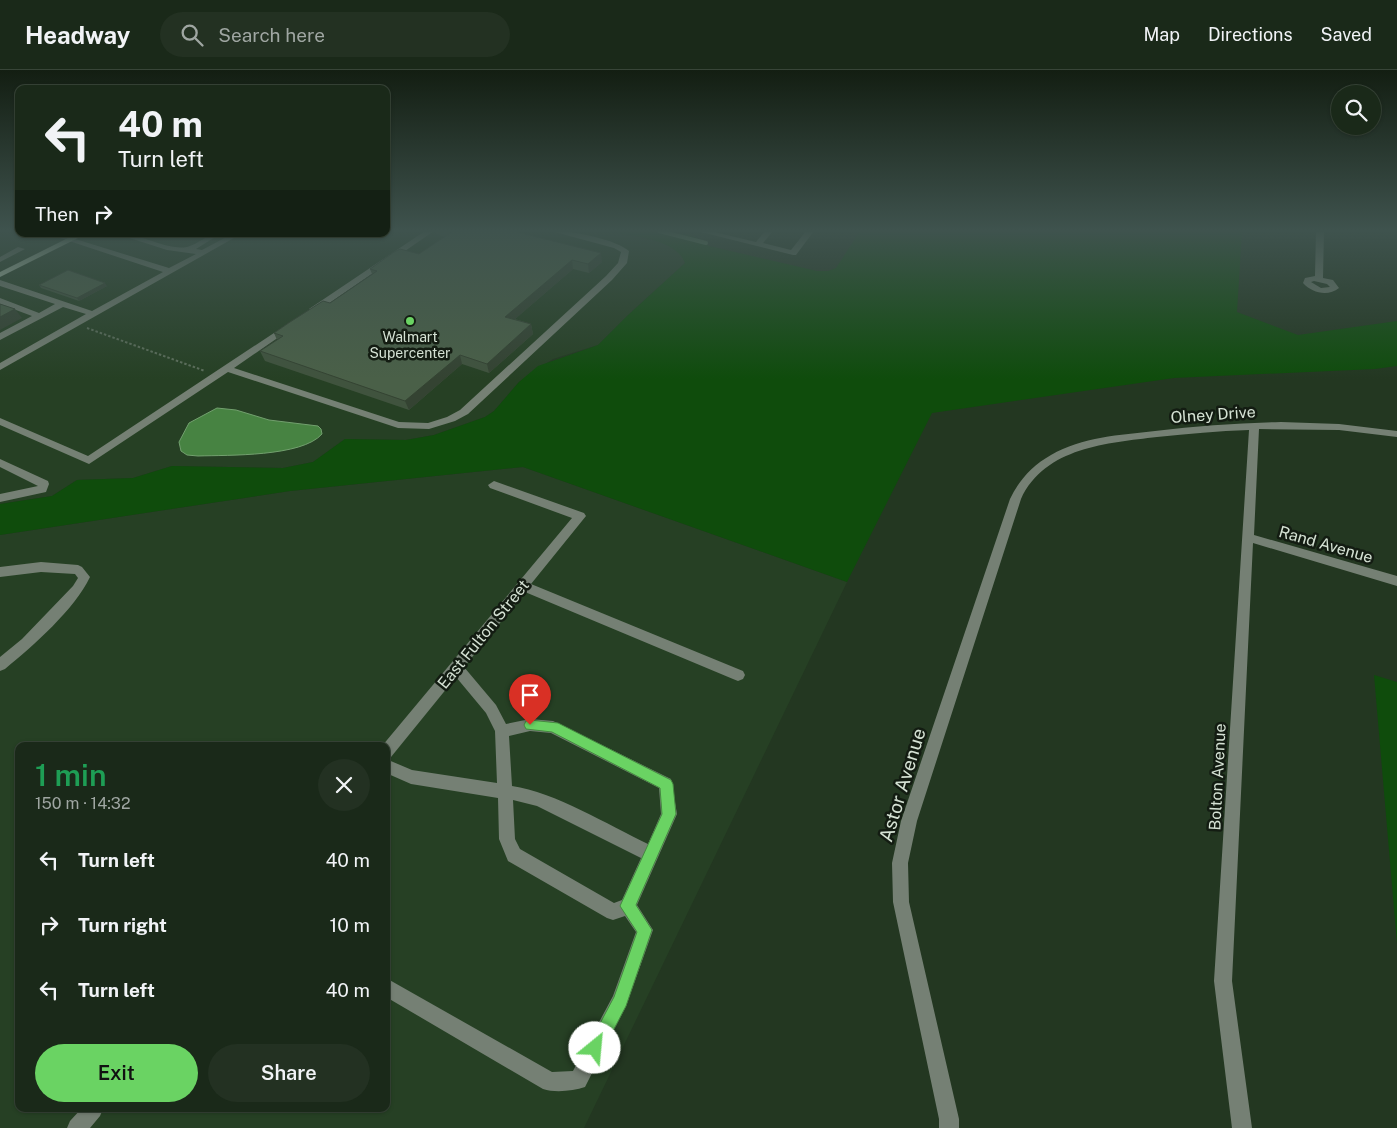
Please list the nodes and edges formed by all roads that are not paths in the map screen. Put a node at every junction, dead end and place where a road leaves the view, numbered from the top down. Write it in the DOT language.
graph roads {
  1 [pos="153,280"];
  2 [pos="357,280"];
  3 [pos="606,280"];
  4 [pos="0,283"];
  5 [pos="19,289"];
  6 [pos="0,300"];
  7 [pos="62,304"];
  8 [pos="94,314"];
  9 [pos="39,316"];
  10 [pos="0,337"];
  11 [pos="0,355"];
  12 [pos="12,360"];
  13 [pos="0,367"];
  14 [pos="227,368"];
  15 [pos="0,421"];
  16 [pos="1254,427"];
  17 [pos="1397,434"];
  18 [pos="0,463"];
  19 [pos="1039,469"];
  20 [pos="494,485"];
  21 [pos="0,498"];
  22 [pos="1247,537"];
  23 [pos="2,574"];
  24 [pos="1397,581"];
  25 [pos="522,586"];
  26 [pos="0,665"];
  27 [pos="455,667"];
  28 [pos="738,675"];
  29 [pos="502,731"];
  30 [pos="390,747"];
  31 [pos="390,768"];
  32 [pos="506,792"];
  33 [pos="651,854"];
  34 [pos="628,906"];
  35 [pos="390,989"];
  36 [pos="90,1112"];
  37 [pos="77,1128"];
  38 [pos="949,1128"];
  39 [pos="1242,1128"];
  1 -- 8 [label="street"];
  2 -- 14 [label="street"];
  3 -- 14 [label="street"];
  4 -- 5 [label="street"];
  5 -- 6 [label="street"];
  5 -- 7 [label="street"];
  6 -- 9 [label="street"];
  7 -- 8 [label="street"];
  7 -- 9 [label="street"];
  8 -- 12 [label="street"];
  9 -- 10 [label="street"];
  11 -- 12 [label="street"];
  12 -- 13 [label="street"];
  14 -- 15 [label="street"];
  16 -- 17 [label="street, Olney Drive"];
  16 -- 19 [label="street, Olney Drive"];
  16 -- 22 [label="street, Bolton Avenue"];
  18 -- 21 [label="street"];
  19 -- 38 [label="street, Astor Avenue"];
  20 -- 25 [label="street, East Fulton Street"];
  22 -- 24 [label="street, Rand Avenue"];
  22 -- 39 [label="street, Bolton Avenue"];
  23 -- 26 [label="street"];
  25 -- 27 [label="street, East Fulton Street"];
  25 -- 28 [label="street"];
  27 -- 29 [label="street"];
  27 -- 30 [label="street, East Fulton Street"];
  29 -- 32 [label="street"];
  29 -- 33 [label="street"];
  31 -- 32 [label="street"];
  32 -- 33 [label="street"];
  32 -- 34 [label="street"];
  33 -- 34 [label="street"];
  34 -- 35 [label="street"];
  36 -- 37 [label="street"];
}
